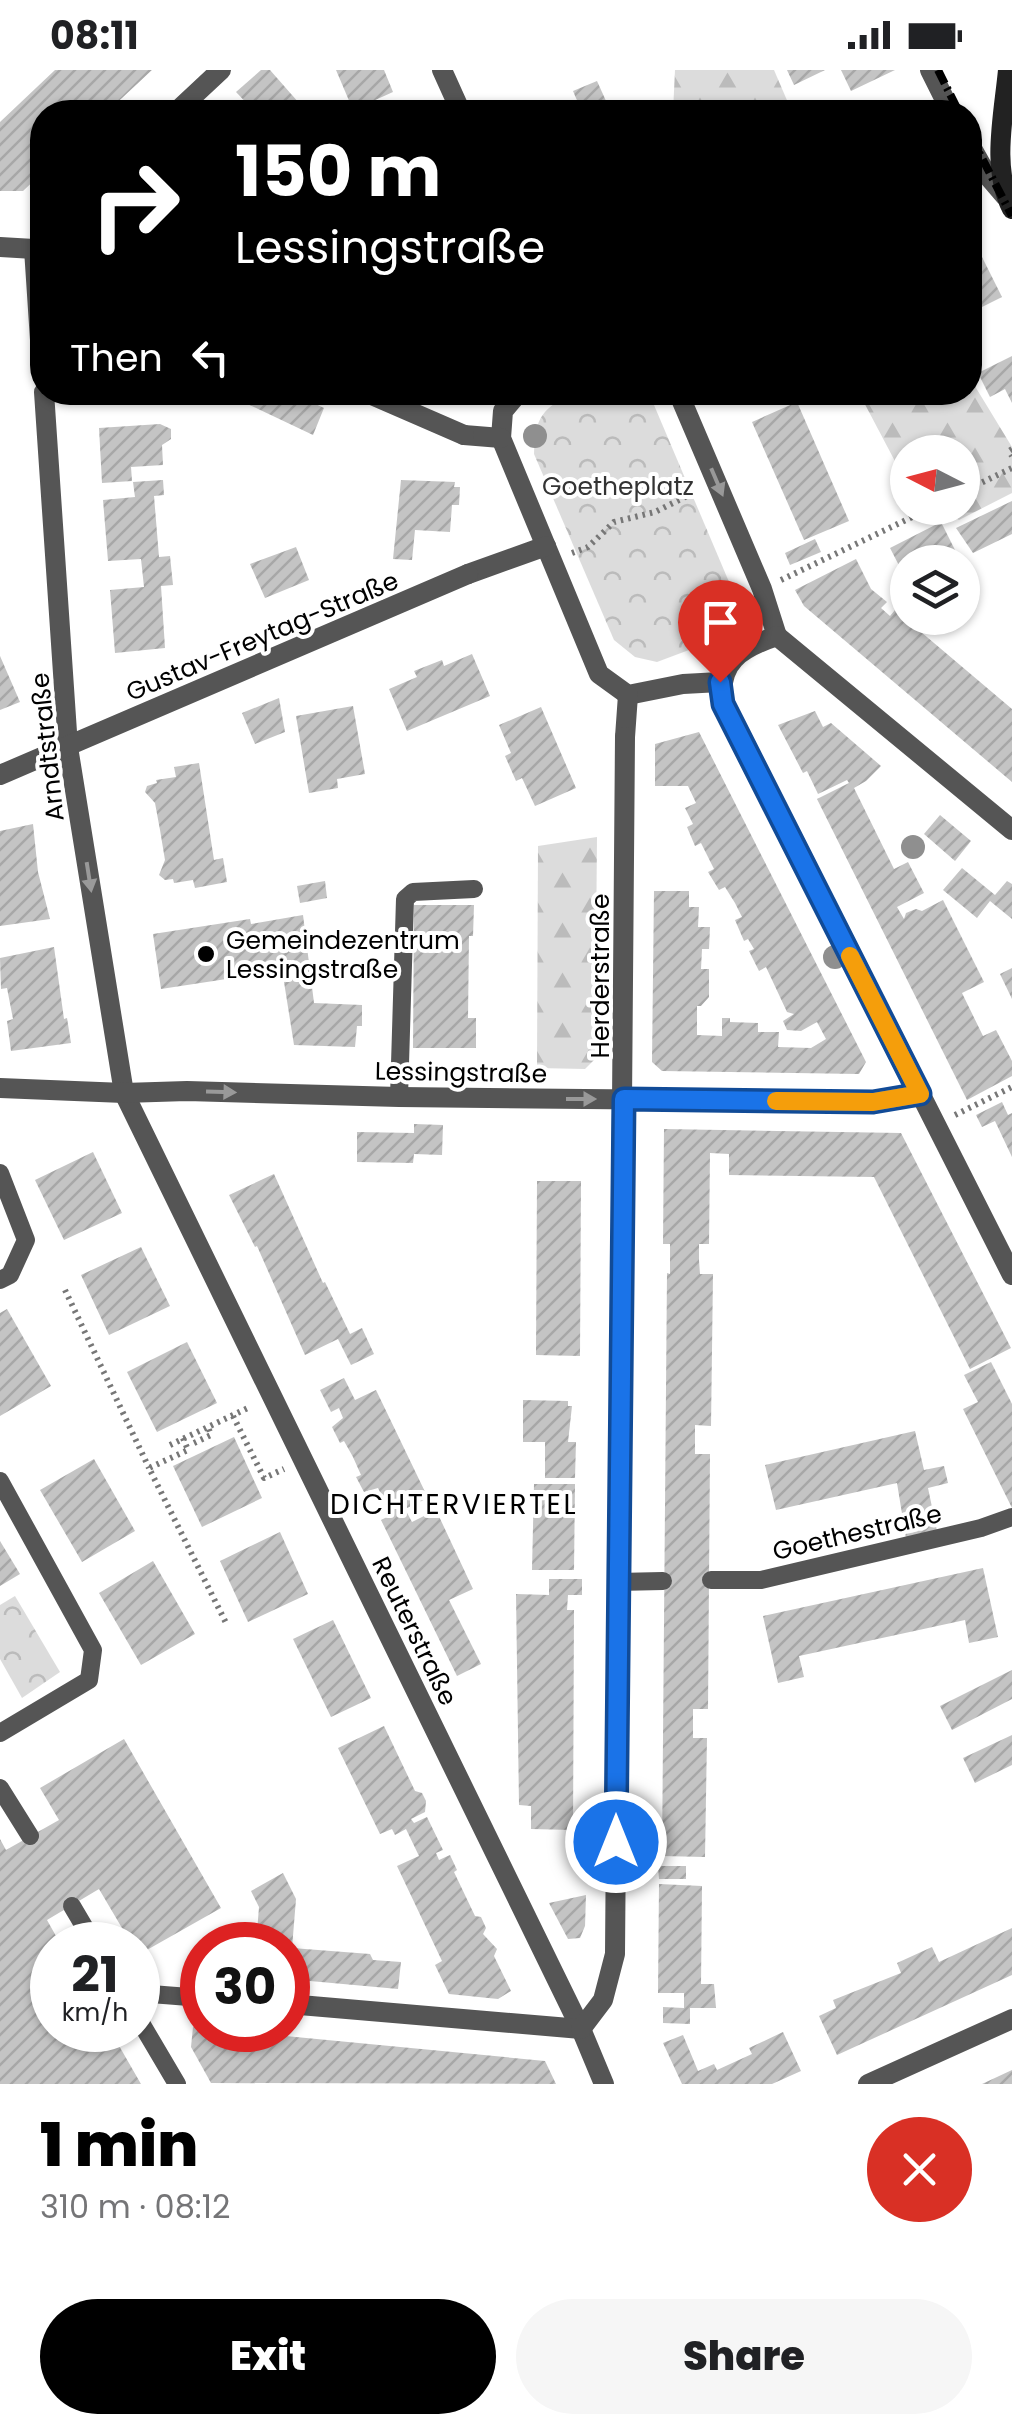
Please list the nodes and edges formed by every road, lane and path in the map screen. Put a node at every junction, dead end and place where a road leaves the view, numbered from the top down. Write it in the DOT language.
graph roads {
  1 [pos="221,70"];
  2 [pos="442,70"];
  3 [pos="930,70"];
  4 [pos="1008,70"];
  5 [pos="189,100"];
  6 [pos="455,100"];
  7 [pos="945,100"];
  8 [pos="982,166"];
  9 [pos="1009,202"];
  10 [pos="0,247"];
  11 [pos="30,247"];
  12 [pos="45,405"];
  13 [pos="395,405"];
  14 [pos="508,405"];
  15 [pos="684,405"];
  16 [pos="501,438"];
  17 [pos="1012,468"];
  18 [pos="980,483"];
  19 [pos="671,504"];
  20 [pos="896,525"];
  21 [pos="549,553"];
  22 [pos="762,589"];
  23 [pos="777,636"];
  24 [pos="720,682"];
  25 [pos="628,695"];
  26 [pos="68,746"];
  27 [pos="0,775"];
  28 [pos="1012,830"];
  29 [pos="474,889"];
  30 [pos="1012,1086"];
  31 [pos="0,1088"];
  32 [pos="124,1094"];
  33 [pos="920,1094"];
  34 [pos="399,1097"];
  35 [pos="624,1099"];
  36 [pos="936,1124"];
  37 [pos="0,1173"];
  38 [pos="1012,1276"];
  39 [pos="0,1280"];
  40 [pos="64,1290"];
  41 [pos="248,1408"];
  42 [pos="233,1416"];
  43 [pos="208,1427"];
  44 [pos="183,1438"];
  45 [pos="194,1443"];
  46 [pos="170,1445"];
  47 [pos="304,1461"];
  48 [pos="149,1468"];
  49 [pos="0,1481"];
  50 [pos="1012,1518"];
  51 [pos="711,1580"];
  52 [pos="664,1581"];
  53 [pos="617,1582"];
  54 [pos="227,1625"];
  55 [pos="0,1733"];
  56 [pos="0,1788"];
  57 [pos="30,1836"];
  58 [pos="72,1906"];
  59 [pos="81,1922"];
  60 [pos="310,2006"];
  61 [pos="1012,2020"];
  62 [pos="582,2029"];
  63 [pos="158,2052"];
  64 [pos="177,2084"];
  65 [pos="604,2084"];
  66 [pos="868,2084"];
  1 -- 5 [label="street"];
  2 -- 6 [label="street"];
  3 -- 7 [label="street"];
  4 -- 9 [label="main road"];
  8 -- 9 [label="street"];
  10 -- 11 [label="street"];
  12 -- 26 [label="street, Arndtstraße"];
  13 -- 16 [label="street"];
  14 -- 16 [label="street"];
  15 -- 22 [label="street, one-way"];
  16 -- 21 [label="street"];
  17 -- 18 [label="path"];
  19 -- 21 [label="path"];
  20 -- 22 [label="path"];
  21 -- 25 [label="street"];
  21 -- 26 [label="street, Gustav-Freytag-Straße"];
  22 -- 23 [label="street"];
  23 -- 24 [label="street"];
  23 -- 28 [label="street"];
  24 -- 25 [label="street"];
  24 -- 33 [label="street"];
  25 -- 35 [label="street, Herderstraße"];
  26 -- 27 [label="street, Gustav-Freytag-Straße"];
  26 -- 32 [label="street, Arndtstraße, one-way"];
  29 -- 34 [label="lane"];
  30 -- 36 [label="path"];
  31 -- 32 [label="street, Lessingstraße"];
  32 -- 34 [label="street, Lessingstraße, one-way"];
  32 -- 47 [label="street, Reuterstraße"];
  33 -- 35 [label="street, Lessingstraße"];
  33 -- 36 [label="street"];
  34 -- 35 [label="street, Lessingstraße, one-way"];
  35 -- 53 [label="street, Herderstraße"];
  36 -- 38 [label="street"];
  37 -- 39 [label="lane"];
  40 -- 48 [label="path"];
  41 -- 42 [label="path"];
  42 -- 43 [label="path"];
  42 -- 47 [label="path"];
  43 -- 44 [label="path"];
  43 -- 45 [label="path"];
  44 -- 46 [label="path"];
  44 -- 48 [label="path"];
  47 -- 62 [label="street, Reuterstraße"];
  48 -- 54 [label="path"];
  49 -- 55 [label="lane"];
  50 -- 51 [label="lane, Goethestraße"];
  52 -- 53 [label="lane"];
  53 -- 62 [label="street, Herderstraße"];
  56 -- 57 [label="lane"];
  58 -- 59 [label="lane"];
  60 -- 62 [label="street"];
  61 -- 66 [label="street"];
  62 -- 65 [label="street"];
  63 -- 64 [label="lane"];
}
